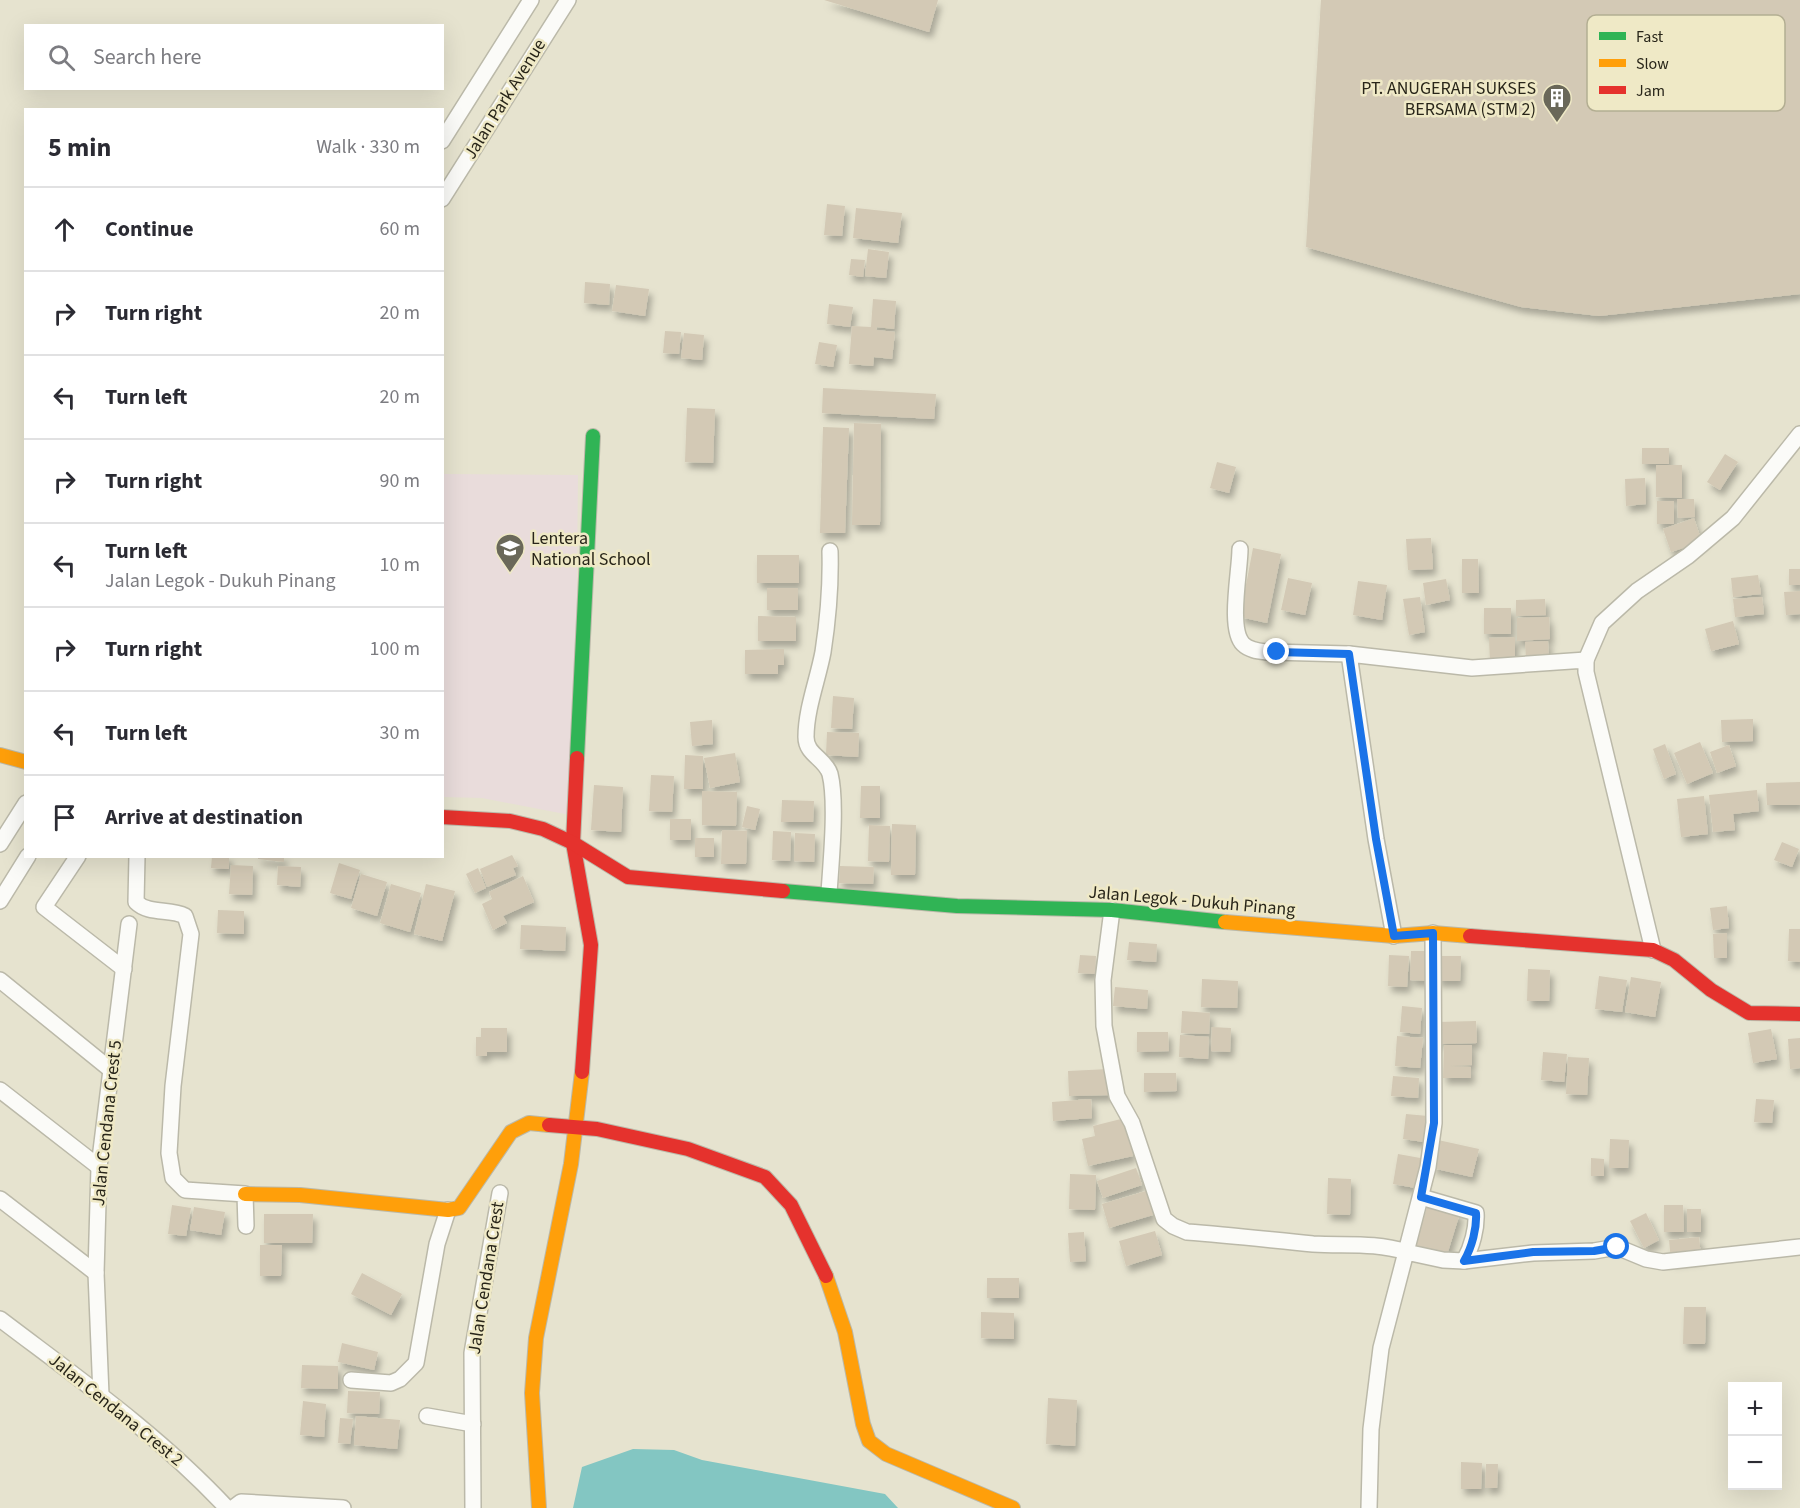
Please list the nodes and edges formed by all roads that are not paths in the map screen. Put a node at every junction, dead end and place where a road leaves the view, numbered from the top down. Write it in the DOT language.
graph roads {
  1 [pos="531,0"];
  2 [pos="568,0"];
  3 [pos="444,138"];
  4 [pos="444,196"];
  5 [pos="1800,434"];
  6 [pos="593,435"];
  7 [pos="1240,549"];
  8 [pos="830,551"];
  9 [pos="1349,654"];
  10 [pos="1586,660"];
  11 [pos="0,755"];
  12 [pos="24,761"];
  13 [pos="24,806"];
  14 [pos="444,817"];
  15 [pos="573,843"];
  16 [pos="0,844"];
  17 [pos="27,858"];
  18 [pos="77,858"];
  19 [pos="137,858"];
  20 [pos="829,893"];
  21 [pos="0,901"];
  22 [pos="1112,910"];
  23 [pos="129,924"];
  24 [pos="1433,933"];
  25 [pos="1394,936"];
  26 [pos="1653,950"];
  27 [pos="124,969"];
  28 [pos="0,980"];
  29 [pos="1800,1014"];
  30 [pos="111,1070"];
  31 [pos="0,1090"];
  32 [pos="576,1126"];
  33 [pos="99,1167"];
  34 [pos="500,1193"];
  35 [pos="245,1194"];
  36 [pos="1421,1197"];
  37 [pos="0,1199"];
  38 [pos="448,1210"];
  39 [pos="246,1226"];
  40 [pos="1800,1246"];
  41 [pos="1406,1252"];
  42 [pos="1464,1261"];
  43 [pos="96,1273"];
  44 [pos="0,1319"];
  45 [pos="351,1380"];
  46 [pos="101,1395"];
  47 [pos="428,1416"];
  48 [pos="473,1424"];
  49 [pos="226,1508"];
  50 [pos="233,1508"];
  51 [pos="343,1508"];
  52 [pos="473,1508"];
  53 [pos="539,1508"];
  54 [pos="1013,1508"];
  55 [pos="1369,1508"];
  1 -- 3 [label="street, Jalan Park Avenue"];
  2 -- 4 [label="street, Jalan Park Avenue"];
  5 -- 10 [label="street"];
  6 -- 15 [label="street"];
  7 -- 9 [label="street"];
  8 -- 20 [label="street"];
  9 -- 10 [label="street"];
  9 -- 25 [label="street"];
  10 -- 26 [label="street"];
  11 -- 12 [label="street"];
  13 -- 16 [label="street"];
  14 -- 15 [label="street, Jalan Legok - Dukuh Pinang"];
  15 -- 20 [label="street, Jalan Legok - Dukuh Pinang"];
  15 -- 32 [label="street"];
  17 -- 21 [label="street"];
  18 -- 27 [label="street"];
  19 -- 35 [label="street"];
  20 -- 22 [label="street, Jalan Legok - Dukuh Pinang"];
  22 -- 25 [label="street, Jalan Legok - Dukuh Pinang"];
  22 -- 41 [label="street"];
  23 -- 27 [label="street, Jalan Cendana Crest 5"];
  24 -- 25 [label="street, Jalan Legok - Dukuh Pinang"];
  24 -- 26 [label="street, Jalan Legok - Dukuh Pinang"];
  24 -- 36 [label="street"];
  26 -- 29 [label="street, Jalan Legok - Dukuh Pinang"];
  27 -- 30 [label="street, Jalan Cendana Crest 5"];
  28 -- 30 [label="street"];
  30 -- 33 [label="street, Jalan Cendana Crest 5"];
  31 -- 33 [label="street"];
  32 -- 38 [label="street"];
  32 -- 53 [label="street"];
  32 -- 54 [label="street"];
  33 -- 43 [label="street, Jalan Cendana Crest 5"];
  34 -- 48 [label="street, Jalan Cendana Crest"];
  35 -- 38 [label="street"];
  35 -- 39 [label="street"];
  36 -- 41 [label="street"];
  36 -- 42 [label="street"];
  37 -- 43 [label="street"];
  38 -- 45 [label="street"];
  40 -- 42 [label="street"];
  41 -- 42 [label="street"];
  41 -- 55 [label="street"];
  43 -- 46 [label="street, Jalan Cendana Crest 5"];
  44 -- 46 [label="street, Jalan Cendana Crest 2"];
  46 -- 49 [label="street, Jalan Cendana Crest 2"];
  47 -- 48 [label="street"];
  48 -- 52 [label="street, Jalan Cendana Crest"];
  50 -- 51 [label="street"];
}
